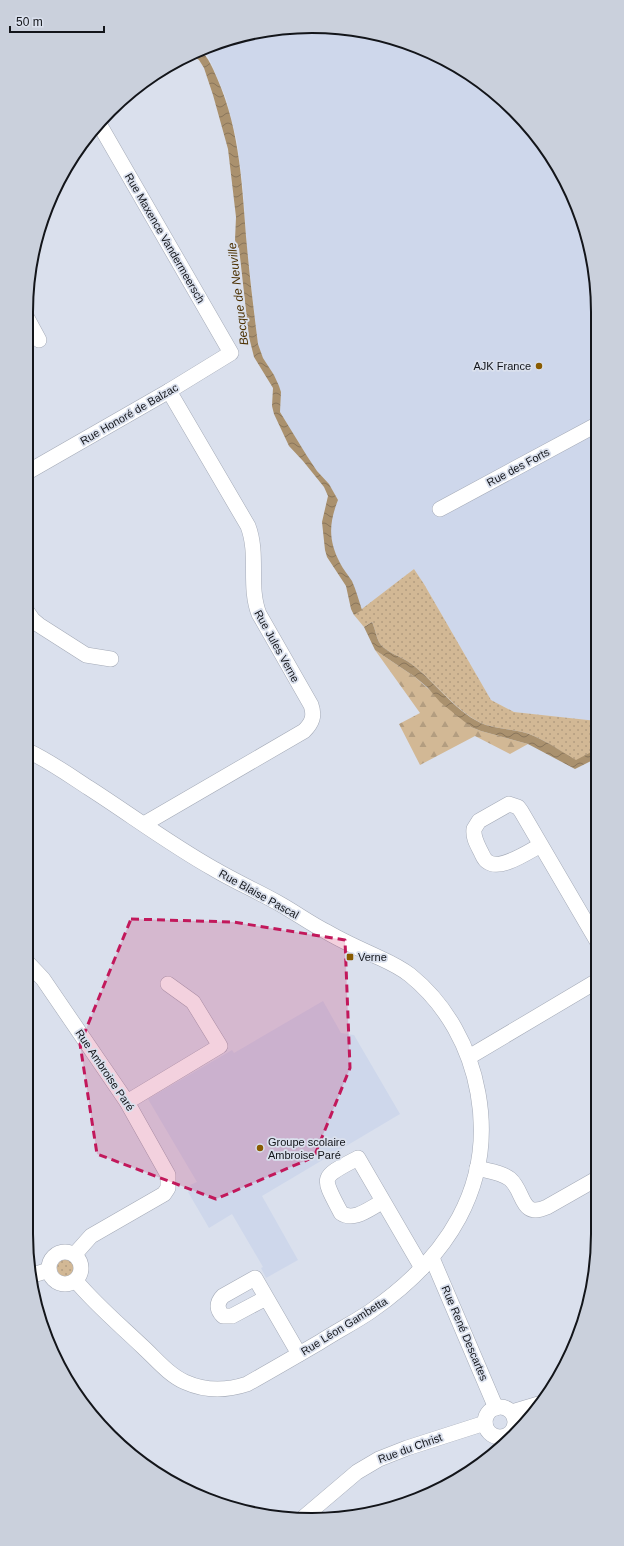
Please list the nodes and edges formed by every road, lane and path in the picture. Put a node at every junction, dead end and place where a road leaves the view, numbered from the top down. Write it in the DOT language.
graph roads {
  1 [pos="102,128"];
  2 [pos="33,329"];
  3 [pos="39,340"];
  4 [pos="231,353"];
  5 [pos="169,391"];
  6 [pos="591,428"];
  7 [pos="33,469"];
  8 [pos="440,509"];
  9 [pos="33,620"];
  10 [pos="111,659"];
  11 [pos="33,754"];
  12 [pos="144,824"];
  13 [pos="541,844"];
  14 [pos="591,931"];
  15 [pos="33,968"];
  16 [pos="168,984"];
  17 [pos="591,985"];
  18 [pos="469,1057"];
  19 [pos="127,1102"];
  20 [pos="477,1168"];
  21 [pos="591,1182"];
  22 [pos="382,1202"];
  23 [pos="75,1254"];
  24 [pos="427,1263"];
  25 [pos="49,1270"];
  26 [pos="36,1274"];
  27 [pos="76,1281"];
  28 [pos="266,1298"];
  29 [pos="299,1354"];
  30 [pos="532,1405"];
  31 [pos="496,1408"];
  32 [pos="512,1412"];
  33 [pos="485,1423"];
  34 [pos="515,1425"];
  35 [pos="501,1439"];
  36 [pos="309,1513"];
  1 -- 4 [label="street, Rue Maxence Vandermeersch"];
  2 -- 3 [label="street"];
  4 -- 5 [label="street, Rue Honoré de Balzac"];
  5 -- 7 [label="street, Rue Honoré de Balzac"];
  5 -- 12 [label="street, Rue Jules Verne"];
  6 -- 8 [label="street, Rue des Forts"];
  9 -- 10 [label="street"];
  11 -- 12 [label="street, Rue Blaise Pascal"];
  12 -- 18 [label="street, Rue Blaise Pascal"];
  13 -- 13 [label="street"];
  13 -- 14 [label="street"];
  15 -- 19 [label="street, Rue Ambroise Paré"];
  16 -- 19 [label="street"];
  17 -- 18 [label="street"];
  18 -- 20 [label="street, Rue Léon Gambetta"];
  19 -- 23 [label="street, Rue Ambroise Paré"];
  20 -- 21 [label="street"];
  20 -- 24 [label="street, Rue Léon Gambetta"];
  22 -- 24 [label="street, Rue René Descartes"];
  23 -- 25 [label="street"];
  23 -- 27 [label="street"];
  24 -- 29 [label="street, Rue Léon Gambetta"];
  24 -- 31 [label="street, Rue René Descartes"];
  25 -- 26 [label="street"];
  25 -- 27 [label="street"];
  27 -- 29 [label="street, Rue Léon Gambetta"];
  28 -- 29 [label="street"];
  30 -- 32 [label="street"];
  31 -- 32 [label="street"];
  31 -- 33 [label="street"];
  32 -- 34 [label="street"];
  33 -- 35 [label="street"];
  33 -- 36 [label="street, Rue du Christ"];
}
